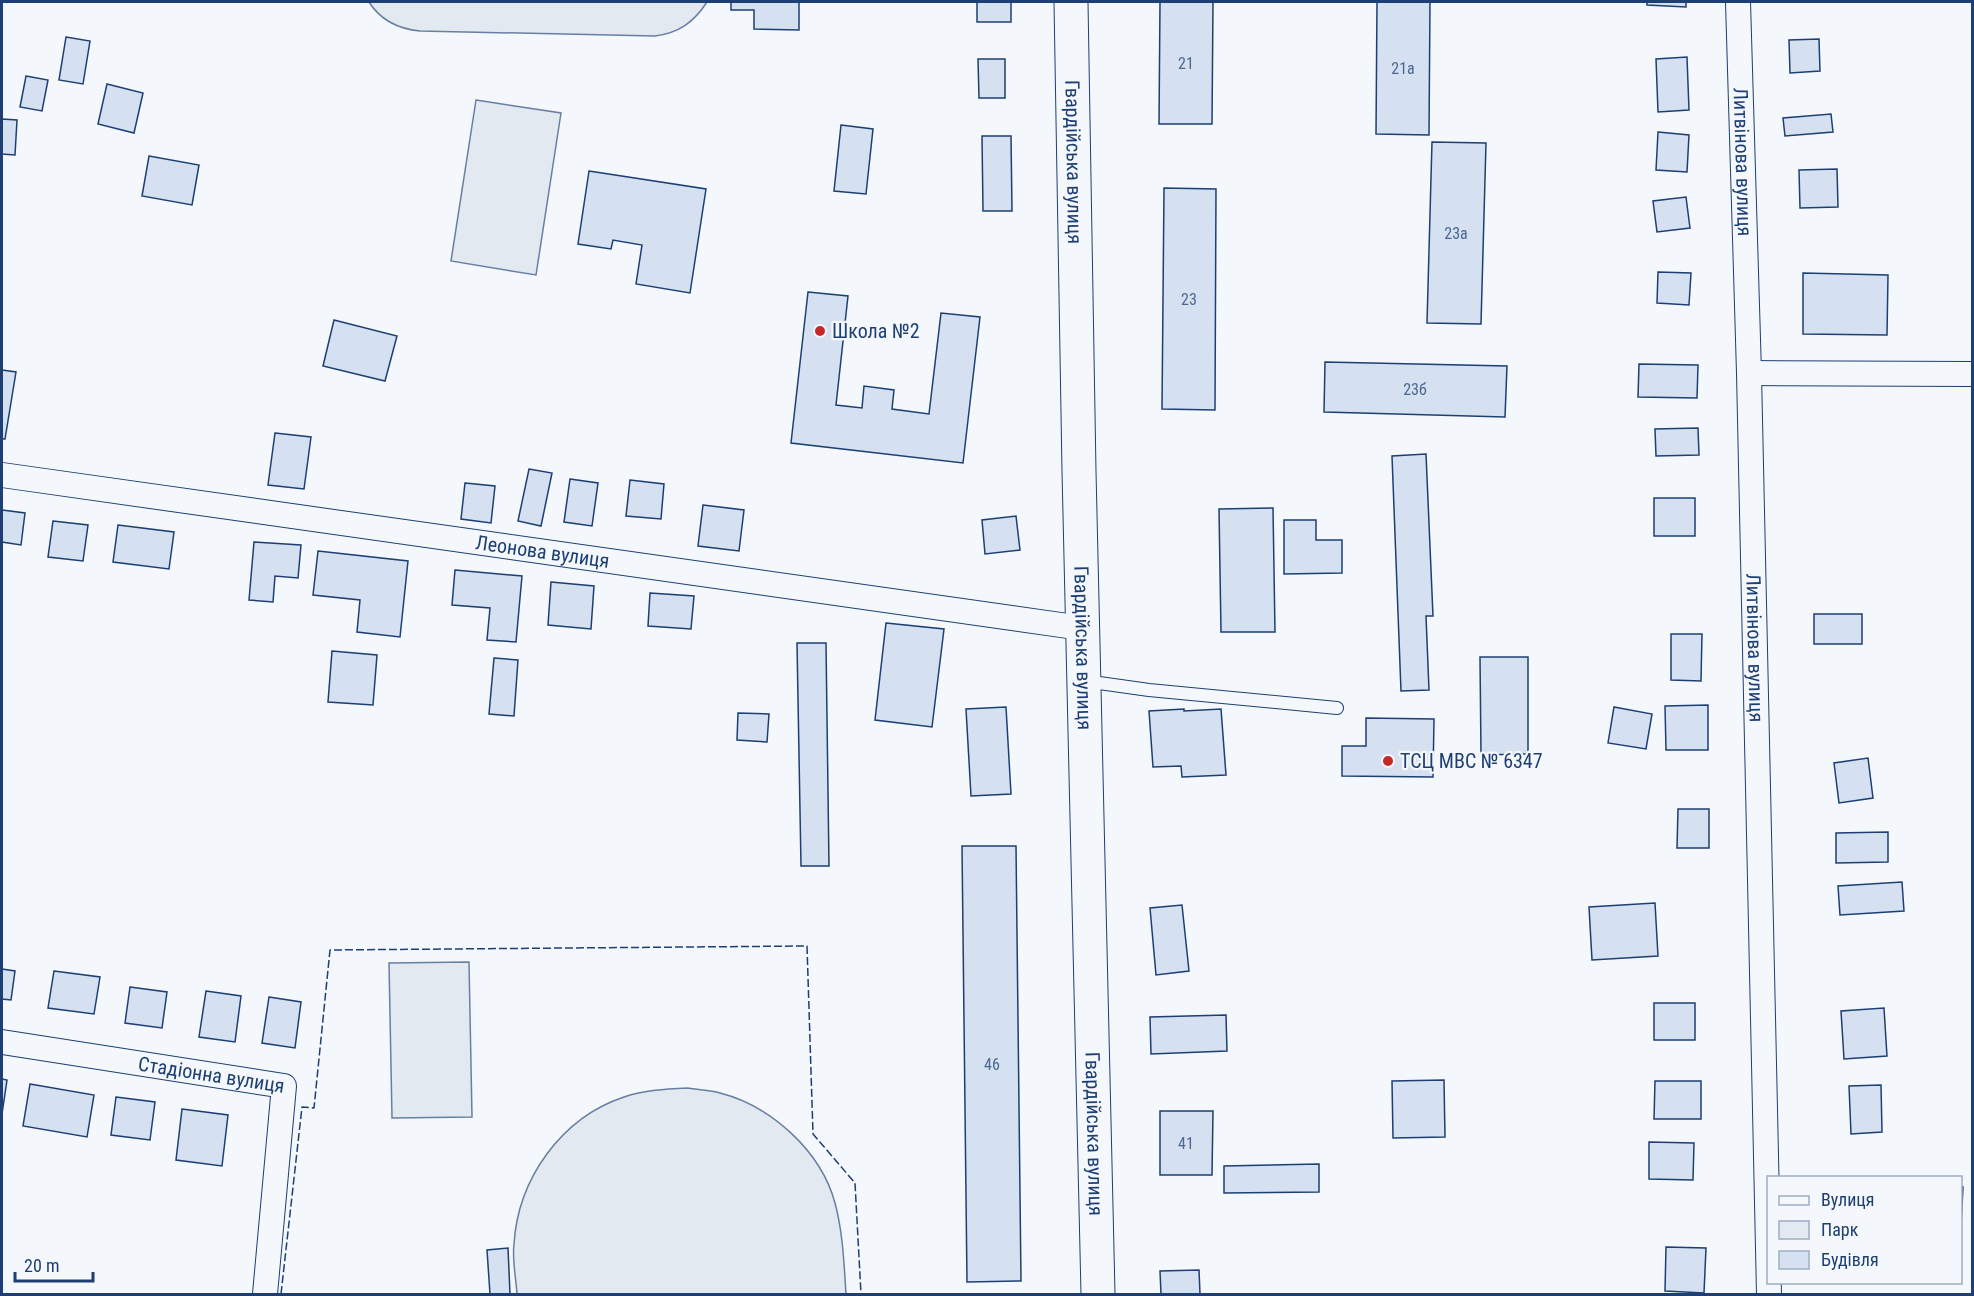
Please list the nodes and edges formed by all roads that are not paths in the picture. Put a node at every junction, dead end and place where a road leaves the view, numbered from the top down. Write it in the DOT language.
graph roads {
  1 [pos="1071,2"];
  2 [pos="1738,2"];
  3 [pos="1749,373"];
  4 [pos="1972,374"];
  5 [pos="2,475"];
  6 [pos="1082,628"];
  7 [pos="1083,681"];
  8 [pos="1337,708"];
  9 [pos="2,1042"];
  10 [pos="1767,1246"];
  11 [pos="265,1294"];
  12 [pos="1098,1294"];
  1 -- 6 [label="street, Гвардійська вулиця"];
  2 -- 3 [label="street, Литвінова вулиця"];
  3 -- 4 [label="street"];
  3 -- 10 [label="street, Литвінова вулиця"];
  5 -- 6 [label="street, Леонова вулиця"];
  6 -- 7 [label="street, Гвардійська вулиця"];
  7 -- 8 [label="lane"];
  7 -- 12 [label="street, Гвардійська вулиця"];
  9 -- 11 [label="street, Стадіонна вулиця"];
}
